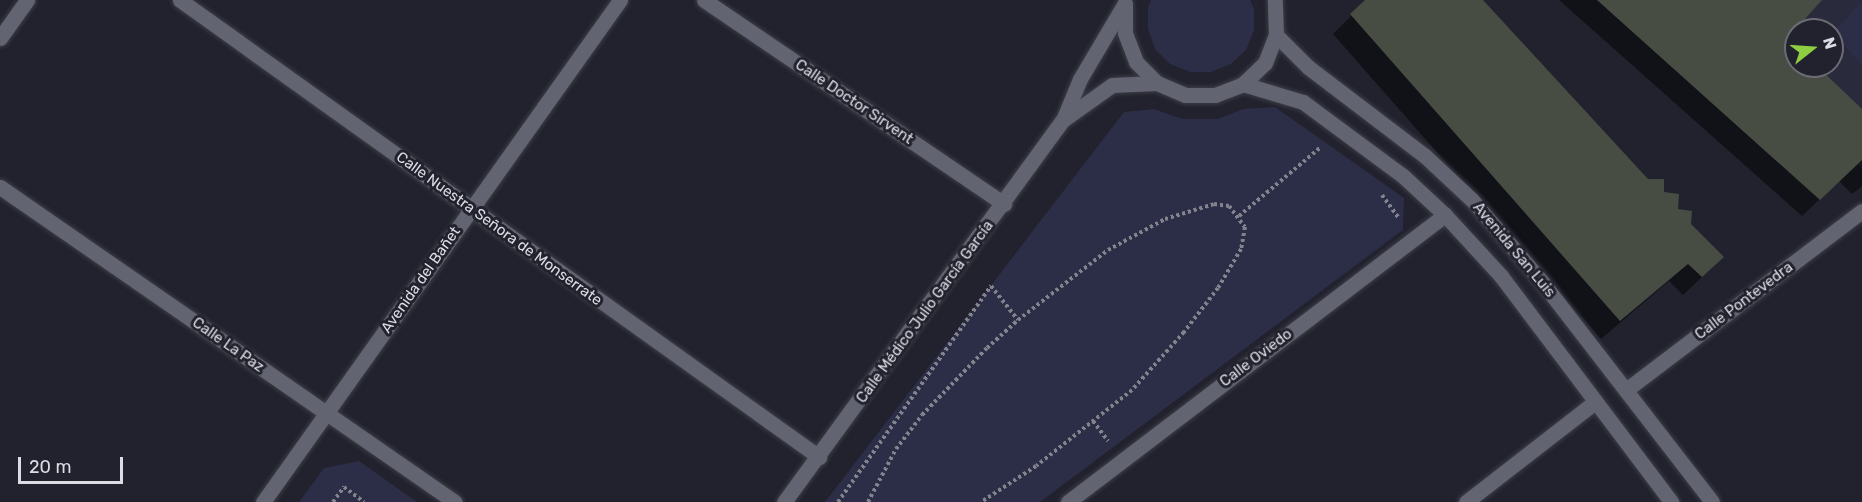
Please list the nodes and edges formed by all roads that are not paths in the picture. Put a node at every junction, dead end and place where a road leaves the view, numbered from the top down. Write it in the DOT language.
graph roads {
  1 [pos="27,0"];
  2 [pos="180,0"];
  3 [pos="621,0"];
  4 [pos="704,0"];
  5 [pos="1275,0"];
  6 [pos="1126,2"];
  7 [pos="1276,35"];
  8 [pos="0,38"];
  9 [pos="1157,83"];
  10 [pos="1243,84"];
  11 [pos="1063,120"];
  12 [pos="0,187"];
  13 [pos="1004,204"];
  14 [pos="471,209"];
  15 [pos="1862,212"];
  16 [pos="1445,215"];
  17 [pos="1626,390"];
  18 [pos="1595,402"];
  19 [pos="326,413"];
  20 [pos="819,457"];
  21 [pos="263,502"];
  22 [pos="455,502"];
  23 [pos="784,502"];
  24 [pos="1068,502"];
  25 [pos="1466,502"];
  26 [pos="1671,502"];
  27 [pos="1712,502"];
  1 -- 8 [label="street"];
  2 -- 14 [label="street, Calle Nuestra Señora de Monserrate"];
  3 -- 14 [label="street, Avenida del Bañet"];
  4 -- 13 [label="street, Calle Doctor Sirvent"];
  5 -- 7 [label="street"];
  6 -- 9 [label="street"];
  6 -- 11 [label="street, Calle Médico Julio García García"];
  7 -- 10 [label="street"];
  7 -- 17 [label="street, Avenida San Luis"];
  9 -- 10 [label="street"];
  9 -- 11 [label="street, Calle Médico Julio García García"];
  10 -- 16 [label="street, Avenida San Luis"];
  11 -- 13 [label="street, Calle Médico Julio García García"];
  12 -- 19 [label="street, Calle La Paz"];
  13 -- 20 [label="street, Calle Médico Julio García García"];
  14 -- 19 [label="street, Avenida del Bañet"];
  14 -- 20 [label="street, Calle Nuestra Señora de Monserrate"];
  15 -- 17 [label="street, Calle Pontevedra"];
  16 -- 18 [label="street, Avenida San Luis"];
  16 -- 24 [label="street, Calle Oviedo"];
  17 -- 27 [label="street, Avenida San Luis"];
  18 -- 25 [label="street"];
  18 -- 26 [label="street, Avenida San Luis"];
  19 -- 21 [label="street, Avenida del Bañet"];
  19 -- 22 [label="street, Calle La Paz"];
  20 -- 23 [label="street, Calle Médico Julio García García"];
}
